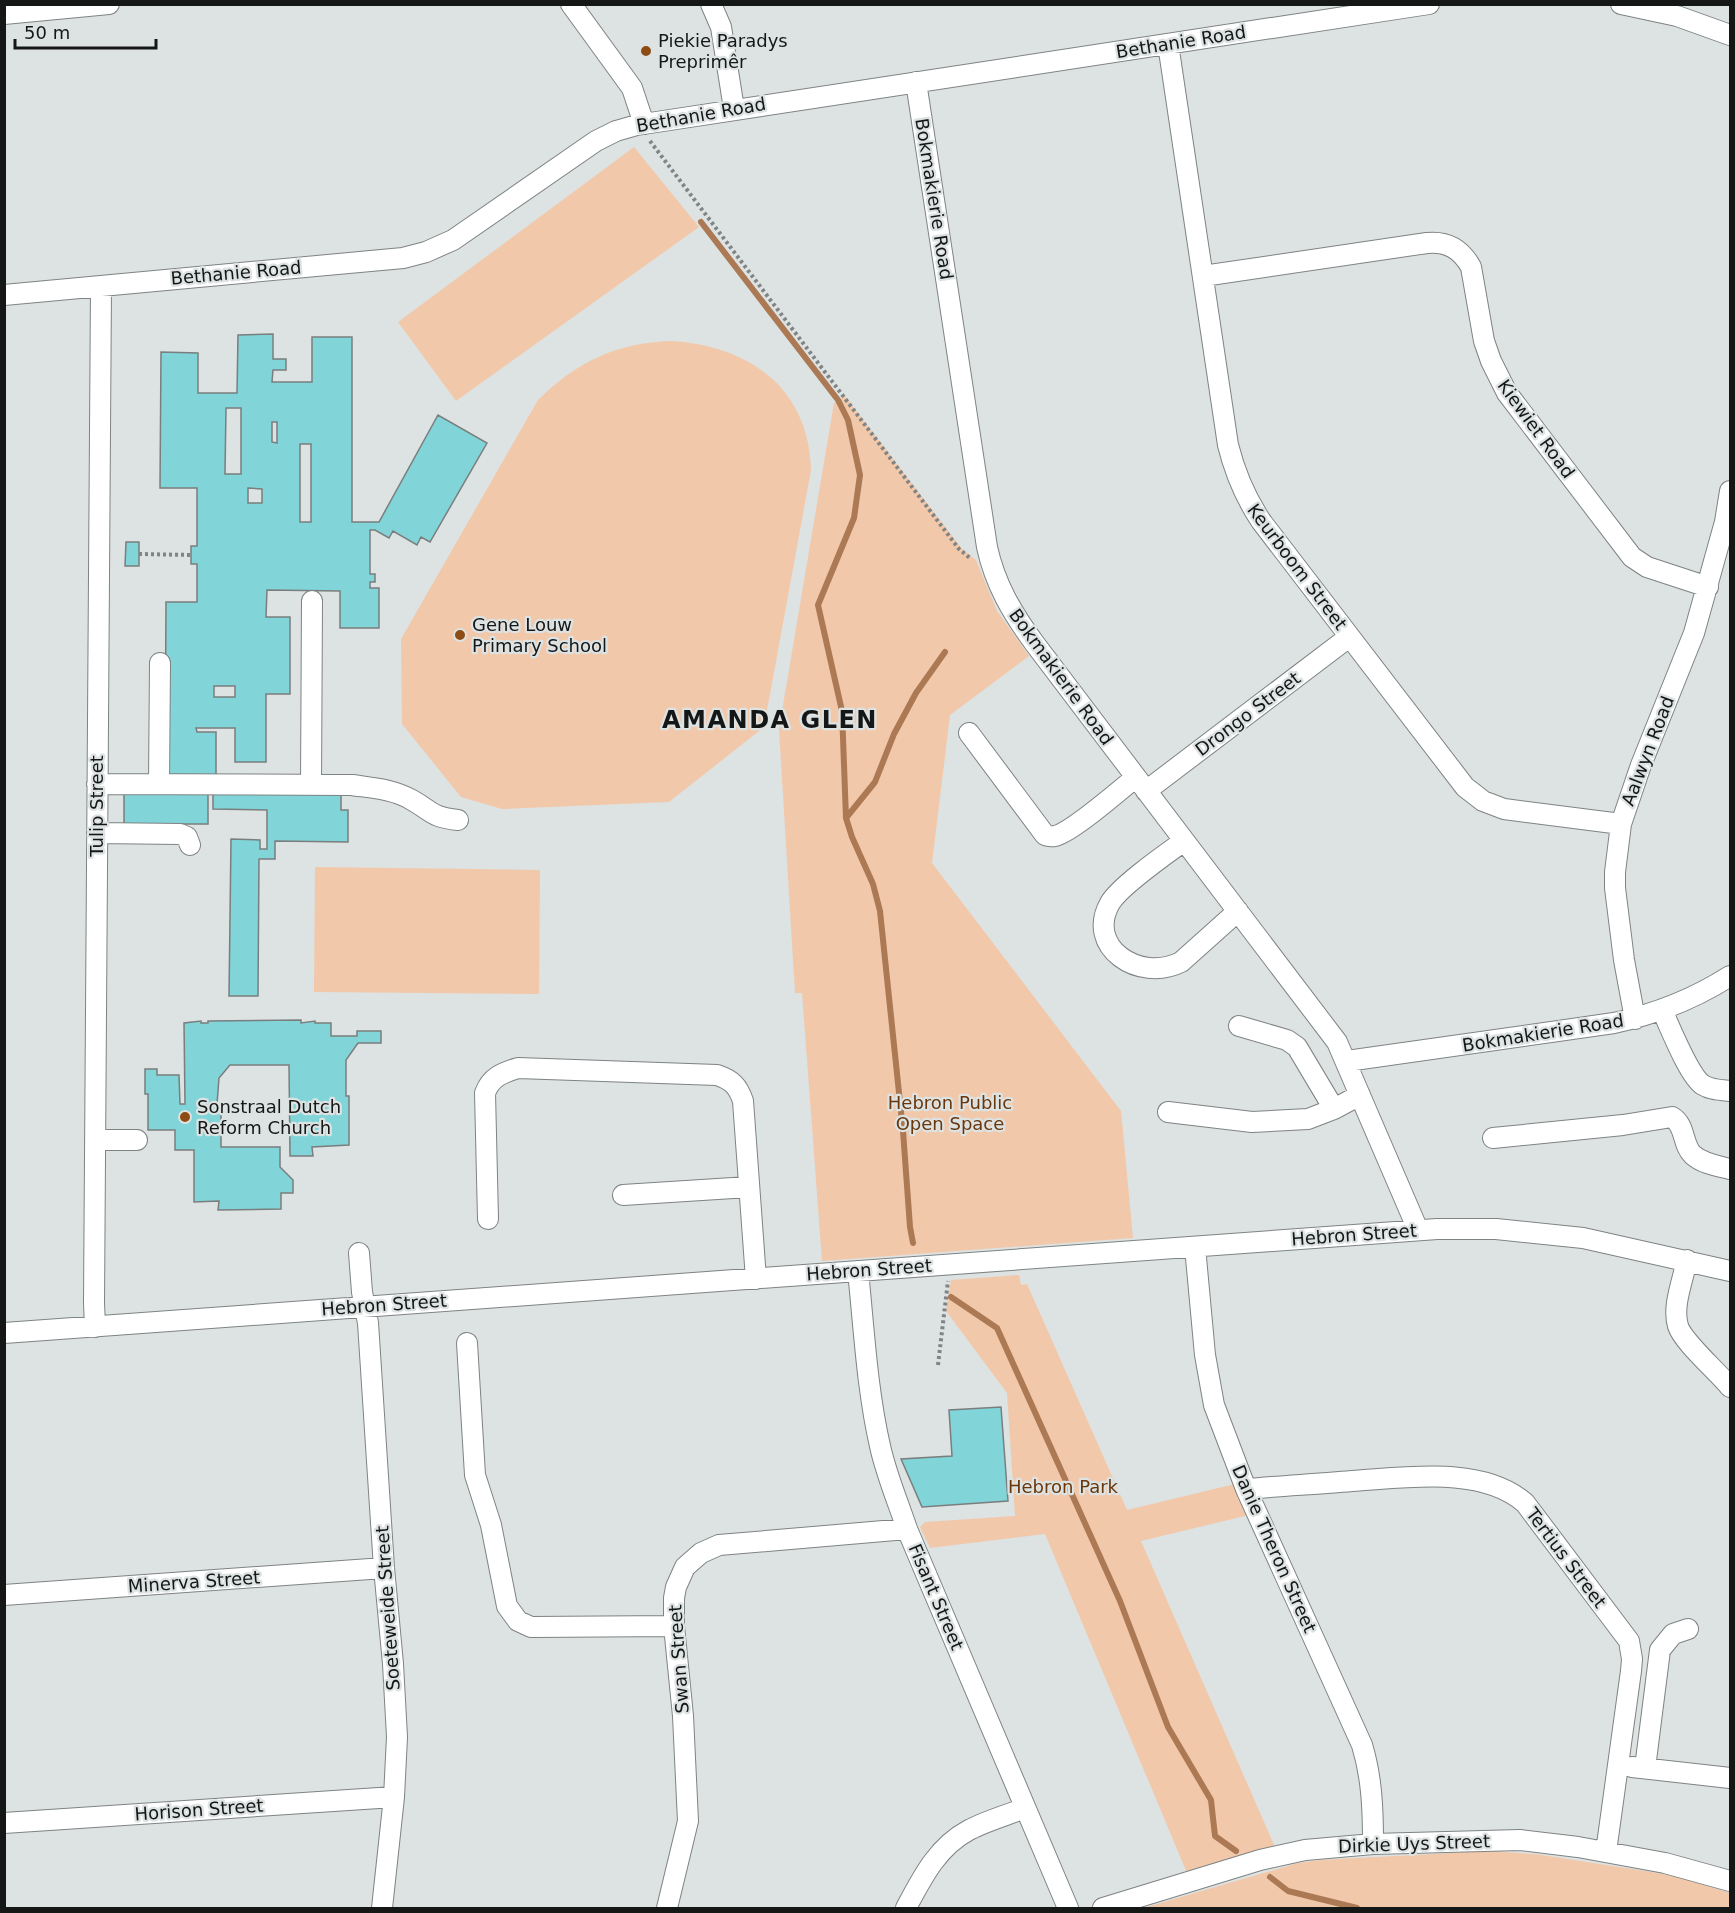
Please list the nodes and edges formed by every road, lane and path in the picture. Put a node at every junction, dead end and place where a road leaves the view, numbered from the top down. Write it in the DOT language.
graph roads {
  1 [pos="109,4"];
  2 [pos="571,4"];
  3 [pos="711,4"];
  4 [pos="1429,4"];
  5 [pos="1621,4"];
  6 [pos="1654,7"];
  7 [pos="4,14"];
  8 [pos="1731,35"];
  9 [pos="1168,44"];
  10 [pos="916,82"];
  11 [pos="734,109"];
  12 [pos="641,124"];
  13 [pos="1203,276"];
  14 [pos="101,286"];
  15 [pos="4,295"];
  16 [pos="1731,491"];
  17 [pos="139,554"];
  18 [pos="191,555"];
  19 [pos="990,562"];
  20 [pos="1708,587"];
  21 [pos="312,601"];
  22 [pos="1349,637"];
  23 [pos="160,663"];
  24 [pos="969,733"];
  25 [pos="97,784"];
  26 [pos="159,784"];
  27 [pos="1141,784"];
  28 [pos="311,785"];
  29 [pos="458,820"];
  30 [pos="1621,824"];
  31 [pos="97,833"];
  32 [pos="1184,841"];
  33 [pos="190,845"];
  34 [pos="1238,911"];
  35 [pos="1731,976"];
  36 [pos="1662,1010"];
  37 [pos="1635,1019"];
  38 [pos="1239,1026"];
  39 [pos="1347,1061"];
  40 [pos="1731,1091"];
  41 [pos="1360,1095"];
  42 [pos="1334,1110"];
  43 [pos="1168,1112"];
  44 [pos="1493,1138"];
  45 [pos="95,1140"];
  46 [pos="137,1140"];
  47 [pos="1731,1169"];
  48 [pos="749,1187"];
  49 [pos="623,1195"];
  50 [pos="488,1219"];
  51 [pos="1418,1230"];
  52 [pos="1195,1247"];
  53 [pos="359,1253"];
  54 [pos="1687,1260"];
  55 [pos="858,1271"];
  56 [pos="1731,1271"];
  57 [pos="948,1278"];
  58 [pos="756,1279"];
  59 [pos="364,1306"];
  60 [pos="95,1327"];
  61 [pos="4,1333"];
  62 [pos="467,1343"];
  63 [pos="938,1365"];
  64 [pos="1731,1387"];
  65 [pos="1246,1489"];
  66 [pos="908,1529"];
  67 [pos="384,1568"];
  68 [pos="4,1595"];
  69 [pos="674,1626"];
  70 [pos="1688,1629"];
  71 [pos="1618,1766"];
  72 [pos="1646,1768"];
  73 [pos="1730,1777"];
  74 [pos="394,1797"];
  75 [pos="1025,1808"];
  76 [pos="4,1823"];
  77 [pos="1373,1844"];
  78 [pos="1606,1852"];
  79 [pos="1731,1881"];
  80 [pos="382,1908"];
  81 [pos="667,1908"];
  82 [pos="906,1908"];
  83 [pos="1068,1908"];
  84 [pos="1102,1908"];
  1 -- 7 [label="street"];
  2 -- 12 [label="street"];
  3 -- 11 [label="street"];
  4 -- 9 [label="street, Bethanie Road"];
  5 -- 6 [label="street"];
  6 -- 8 [label="street"];
  9 -- 10 [label="street, Bethanie Road"];
  9 -- 13 [label="street, Keurboom Street"];
  10 -- 11 [label="street, Bethanie Road"];
  10 -- 19 [label="street, Bokmakierie Road"];
  11 -- 12 [label="street, Bethanie Road"];
  12 -- 14 [label="street, Bethanie Road"];
  12 -- 19 [label="path"];
  13 -- 20 [label="street, Kiewiet Road"];
  13 -- 22 [label="street, Keurboom Street"];
  14 -- 15 [label="street, Bethanie Road"];
  14 -- 25 [label="street, Tulip Street"];
  16 -- 20 [label="street, Aalwyn Road"];
  17 -- 18 [label="path"];
  19 -- 27 [label="street, Bokmakierie Road"];
  20 -- 30 [label="street, Aalwyn Road"];
  21 -- 28 [label="street"];
  22 -- 27 [label="street, Drongo Street"];
  22 -- 30 [label="street, Keurboom Street"];
  23 -- 26 [label="street"];
  24 -- 27 [label="street, Drongo Street"];
  25 -- 26 [label="street"];
  25 -- 31 [label="street, Tulip Street"];
  26 -- 28 [label="street"];
  27 -- 32 [label="street, Bokmakierie Road"];
  28 -- 29 [label="street"];
  30 -- 37 [label="street, Aalwyn Road"];
  31 -- 33 [label="street"];
  31 -- 45 [label="street, Tulip Street"];
  32 -- 34 [label="street, Bokmakierie Road"];
  32 -- 34 [label="street"];
  34 -- 39 [label="street, Bokmakierie Road"];
  35 -- 36 [label="street, Bokmakierie Road"];
  36 -- 37 [label="street, Bokmakierie Road"];
  36 -- 40 [label="street"];
  37 -- 39 [label="street, Bokmakierie Road"];
  38 -- 42 [label="street"];
  39 -- 41 [label="street, Bokmakierie Road"];
  41 -- 42 [label="street"];
  41 -- 51 [label="street, Bokmakierie Road"];
  42 -- 43 [label="street"];
  44 -- 47 [label="street"];
  45 -- 46 [label="street"];
  45 -- 60 [label="street, Tulip Street"];
  48 -- 49 [label="street"];
  48 -- 50 [label="street"];
  48 -- 58 [label="street"];
  51 -- 52 [label="street, Hebron Street"];
  51 -- 54 [label="street, Hebron Street"];
  52 -- 55 [label="street, Hebron Street"];
  52 -- 65 [label="street, Danie Theron Street"];
  53 -- 59 [label="street, Soeteweide Street"];
  54 -- 56 [label="street, Hebron Street"];
  54 -- 64 [label="street"];
  55 -- 58 [label="street, Hebron Street"];
  55 -- 66 [label="street, Fisant Street"];
  57 -- 63 [label="path"];
  58 -- 59 [label="street, Hebron Street"];
  59 -- 60 [label="street, Hebron Street"];
  59 -- 67 [label="street, Soeteweide Street"];
  60 -- 61 [label="street, Hebron Street"];
  62 -- 69 [label="street"];
  65 -- 71 [label="street, Tertius Street"];
  65 -- 77 [label="street, Danie Theron Street"];
  66 -- 69 [label="street, Swan Street"];
  66 -- 75 [label="street, Fisant Street"];
  67 -- 68 [label="street, Minerva Street"];
  67 -- 74 [label="street, Soeteweide Street"];
  69 -- 81 [label="street, Swan Street"];
  70 -- 72 [label="street"];
  71 -- 72 [label="street"];
  71 -- 78 [label="street, Tertius Street"];
  72 -- 73 [label="street"];
  74 -- 76 [label="street, Horison Street"];
  74 -- 80 [label="street, Soeteweide Street"];
  75 -- 82 [label="street"];
  75 -- 83 [label="street, Fisant Street"];
  77 -- 78 [label="street, Dirkie Uys Street"];
  77 -- 84 [label="street, Dirkie Uys Street"];
  78 -- 79 [label="street, Dirkie Uys Street"];
}
